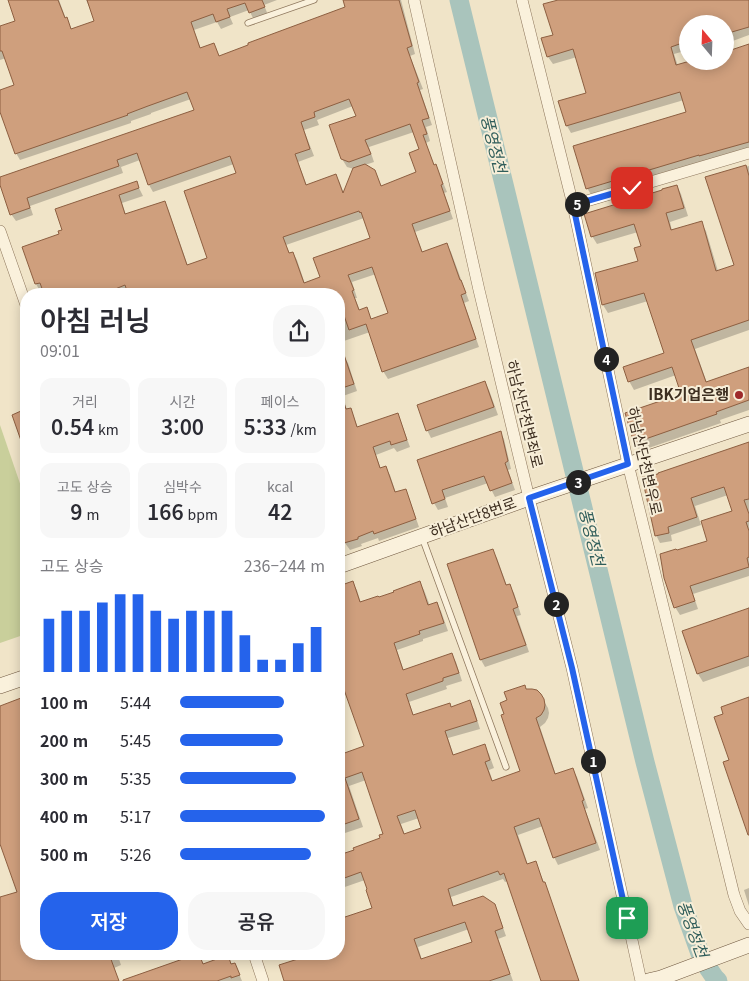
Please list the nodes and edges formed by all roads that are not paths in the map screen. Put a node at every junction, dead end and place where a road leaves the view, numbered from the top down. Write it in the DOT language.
graph roads {
  1 [pos="314,0"];
  2 [pos="414,0"];
  3 [pos="522,0"];
  4 [pos="248,24"];
  5 [pos="749,153"];
  6 [pos="573,205"];
  7 [pos="0,231"];
  8 [pos="20,288"];
  9 [pos="749,424"];
  10 [pos="624,466"];
  11 [pos="533,497"];
  12 [pos="422,537"];
  13 [pos="345,564"];
  14 [pos="20,679"];
  15 [pos="0,686"];
  16 [pos="506,767"];
  17 [pos="749,924"];
  18 [pos="749,945"];
  19 [pos="256,960"];
  20 [pos="654,979"];
  21 [pos="264,981"];
  22 [pos="641,981"];
  1 -- 4 [label="lane"];
  2 -- 11 [label="street, 하남산단천변좌로"];
  3 -- 6 [label="street, 하남산단천변우로"];
  5 -- 6 [label="street"];
  6 -- 10 [label="street, 하남산단천변우로"];
  7 -- 8 [label="street"];
  9 -- 10 [label="street, 하남산단8번로"];
  10 -- 11 [label="street, 하남산단8번로"];
  10 -- 17 [label="street, 하남산단천변우로"];
  11 -- 12 [label="street, 하남산단8번로"];
  11 -- 22 [label="street, 하남산단천변좌로"];
  12 -- 13 [label="street, 하남산단8번로"];
  12 -- 16 [label="lane"];
  14 -- 15 [label="street"];
  18 -- 20 [label="street"];
  19 -- 21 [label="street"];
}
